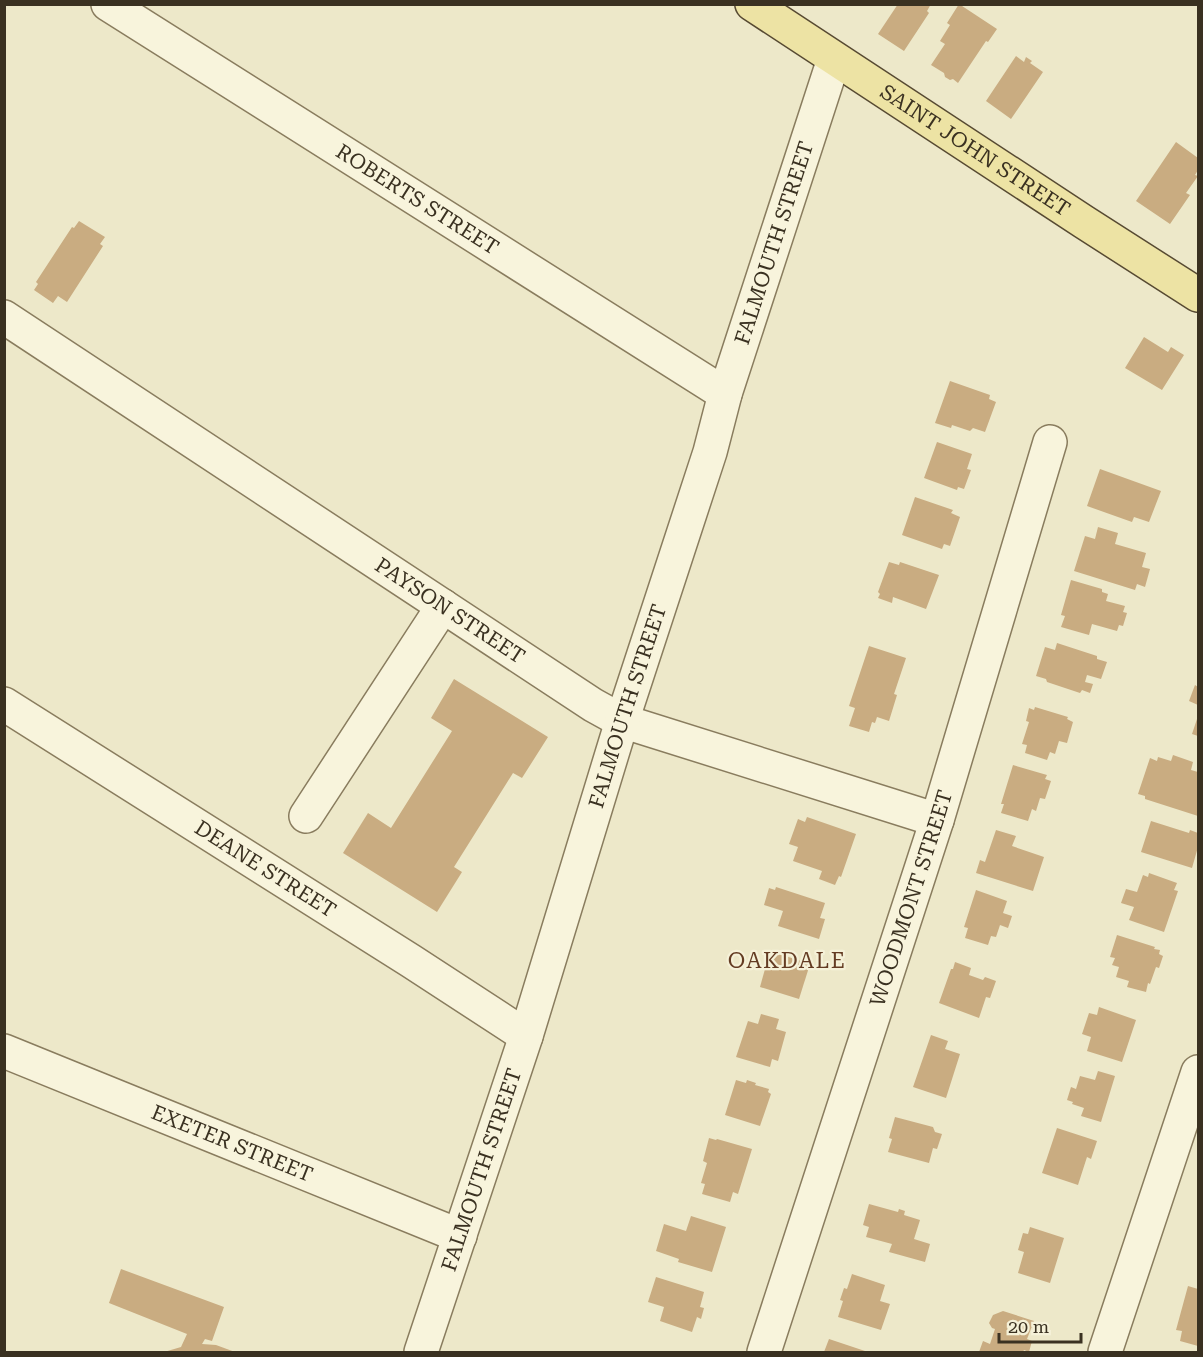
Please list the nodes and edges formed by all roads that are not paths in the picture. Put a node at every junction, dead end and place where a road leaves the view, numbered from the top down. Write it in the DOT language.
graph roads {
  1 [pos="108,4"];
  2 [pos="752,4"];
  3 [pos="834,58"];
  4 [pos="1198,295"];
  5 [pos="4,317"];
  6 [pos="725,394"];
  7 [pos="1050,442"];
  8 [pos="443,606"];
  9 [pos="4,704"];
  10 [pos="622,721"];
  11 [pos="306,816"];
  12 [pos="937,820"];
  13 [pos="526,1036"];
  14 [pos="4,1052"];
  15 [pos="1198,1072"];
  16 [pos="460,1236"];
  17 [pos="420,1353"];
  18 [pos="764,1353"];
  19 [pos="1105,1353"];
  1 -- 6 [label="street, ROBERTS STREET"];
  2 -- 3 [label="main road, SAINT JOHN STREET"];
  3 -- 4 [label="main road, SAINT JOHN STREET"];
  3 -- 6 [label="street, FALMOUTH STREET"];
  5 -- 8 [label="street, PAYSON STREET"];
  6 -- 10 [label="street, FALMOUTH STREET"];
  7 -- 12 [label="street, WOODMONT STREET"];
  8 -- 10 [label="street, PAYSON STREET"];
  8 -- 11 [label="street"];
  9 -- 13 [label="street, DEANE STREET"];
  10 -- 12 [label="street, PAYSON STREET"];
  10 -- 13 [label="street, FALMOUTH STREET"];
  12 -- 18 [label="street, WOODMONT STREET"];
  13 -- 16 [label="street, FALMOUTH STREET"];
  14 -- 16 [label="street, EXETER STREET"];
  15 -- 19 [label="street"];
  16 -- 17 [label="street, FALMOUTH STREET"];
}
